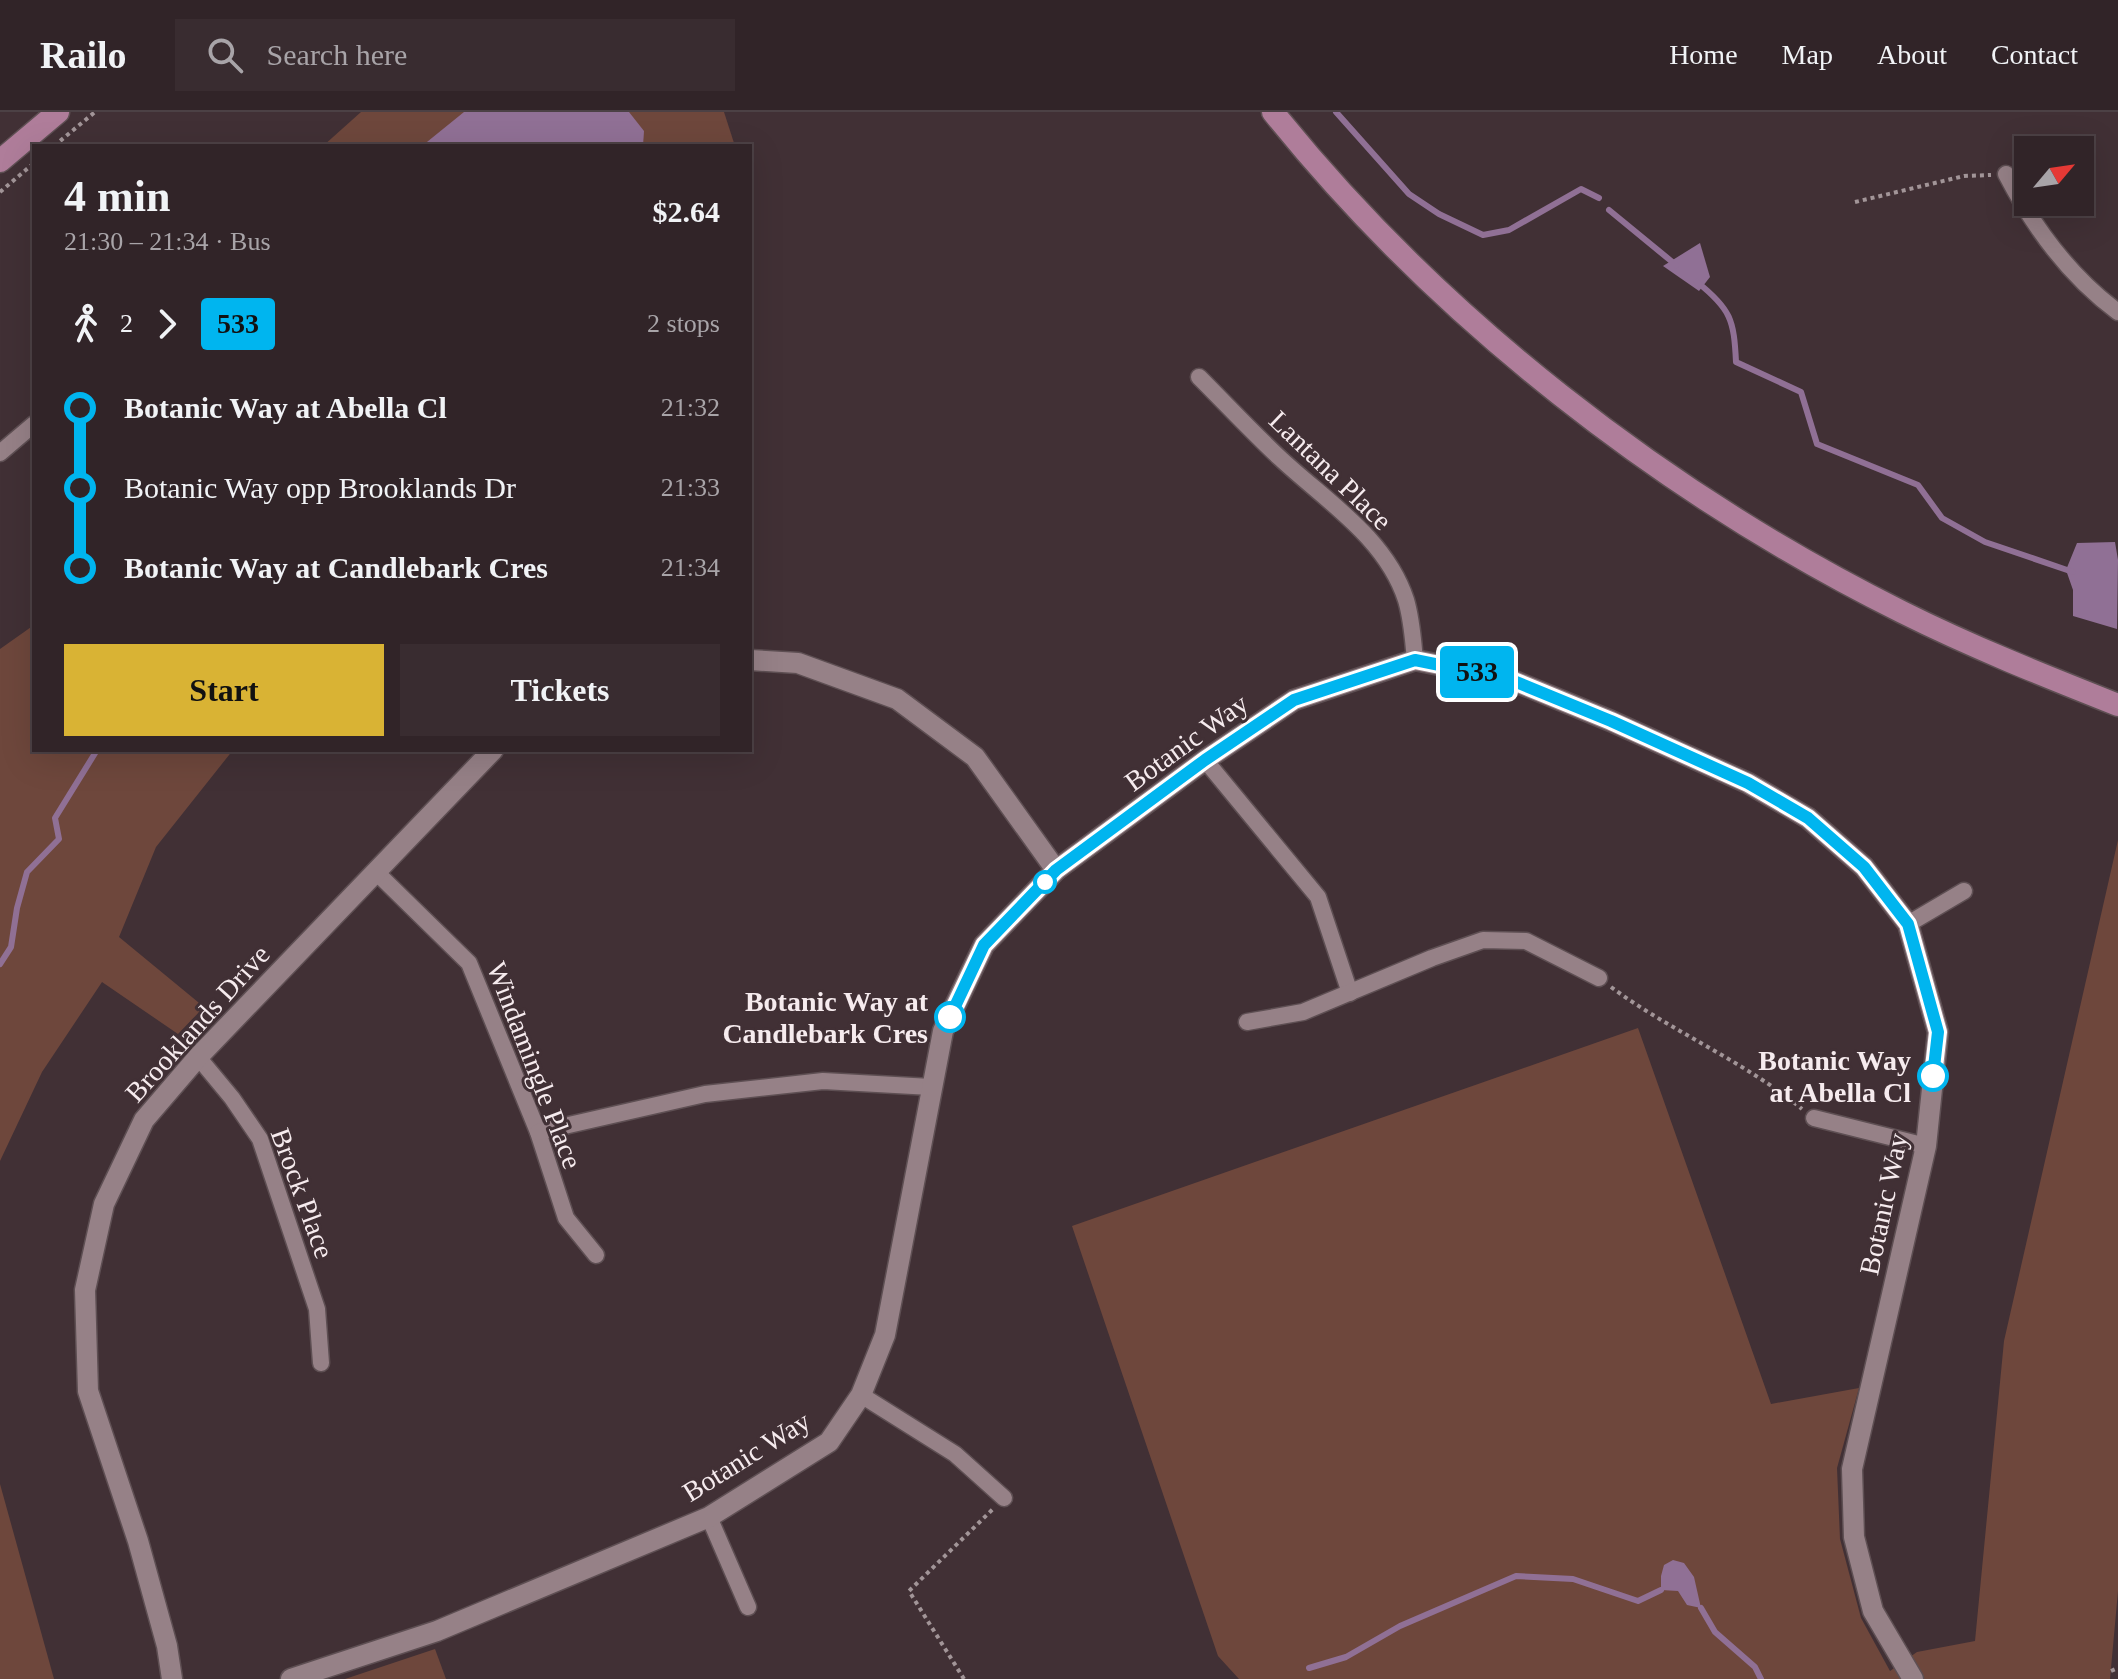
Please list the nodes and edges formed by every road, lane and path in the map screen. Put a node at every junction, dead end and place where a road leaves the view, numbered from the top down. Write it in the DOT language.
graph roads {
  1 [pos="58,112"];
  2 [pos="95,112"];
  3 [pos="1273,112"];
  4 [pos="56,144"];
  5 [pos="0,161"];
  6 [pos="32,165"];
  7 [pos="2006,174"];
  8 [pos="0,192"];
  9 [pos="1855,202"];
  10 [pos="2118,312"];
  11 [pos="1199,377"];
  12 [pos="32,426"];
  13 [pos="0,453"];
  14 [pos="752,660"];
  15 [pos="1415,660"];
  16 [pos="2118,705"];
  17 [pos="491,752"];
  18 [pos="1205,760"];
  19 [pos="1056,870"];
  20 [pos="375,871"];
  21 [pos="1964,891"];
  22 [pos="1908,924"];
  23 [pos="1599,978"];
  24 [pos="1350,993"];
  25 [pos="1247,1022"];
  26 [pos="198,1057"];
  27 [pos="931,1087"];
  28 [pos="1814,1118"];
  29 [pos="538,1132"];
  30 [pos="1926,1146"];
  31 [pos="596,1255"];
  32 [pos="321,1363"];
  33 [pos="861,1395"];
  34 [pos="1004,1498"];
  35 [pos="709,1517"];
  36 [pos="748,1607"];
  37 [pos="2118,1668"];
  38 [pos="2111,1671"];
  39 [pos="172,1679"];
  40 [pos="291,1679"];
  41 [pos="964,1679"];
  42 [pos="1913,1679"];
  1 -- 5 [label="main road"];
  2 -- 4 [label="path"];
  3 -- 16 [label="main road"];
  6 -- 8 [label="path"];
  7 -- 9 [label="path"];
  7 -- 10 [label="street"];
  11 -- 15 [label="street, Lantana Place"];
  12 -- 13 [label="street"];
  14 -- 19 [label="street"];
  15 -- 18 [label="street, Botanic Way"];
  15 -- 22 [label="street, Botanic Way"];
  17 -- 20 [label="street, Brooklands Drive"];
  18 -- 19 [label="street, Botanic Way"];
  18 -- 24 [label="street"];
  19 -- 27 [label="street, Botanic Way"];
  20 -- 26 [label="street, Brooklands Drive"];
  20 -- 29 [label="street, Windamingle Place"];
  21 -- 22 [label="street"];
  22 -- 30 [label="street, Botanic Way"];
  23 -- 24 [label="street"];
  23 -- 28 [label="path"];
  24 -- 25 [label="street"];
  26 -- 32 [label="street, Brock Place"];
  26 -- 39 [label="street, Brooklands Drive"];
  27 -- 29 [label="street"];
  27 -- 33 [label="street, Botanic Way"];
  28 -- 30 [label="street"];
  29 -- 31 [label="street, Windamingle Place"];
  30 -- 42 [label="street, Botanic Way"];
  33 -- 34 [label="street"];
  33 -- 35 [label="street, Botanic Way"];
  34 -- 41 [label="path"];
  35 -- 36 [label="street"];
  35 -- 40 [label="street, Botanic Way"];
  37 -- 38 [label="path"];
}
